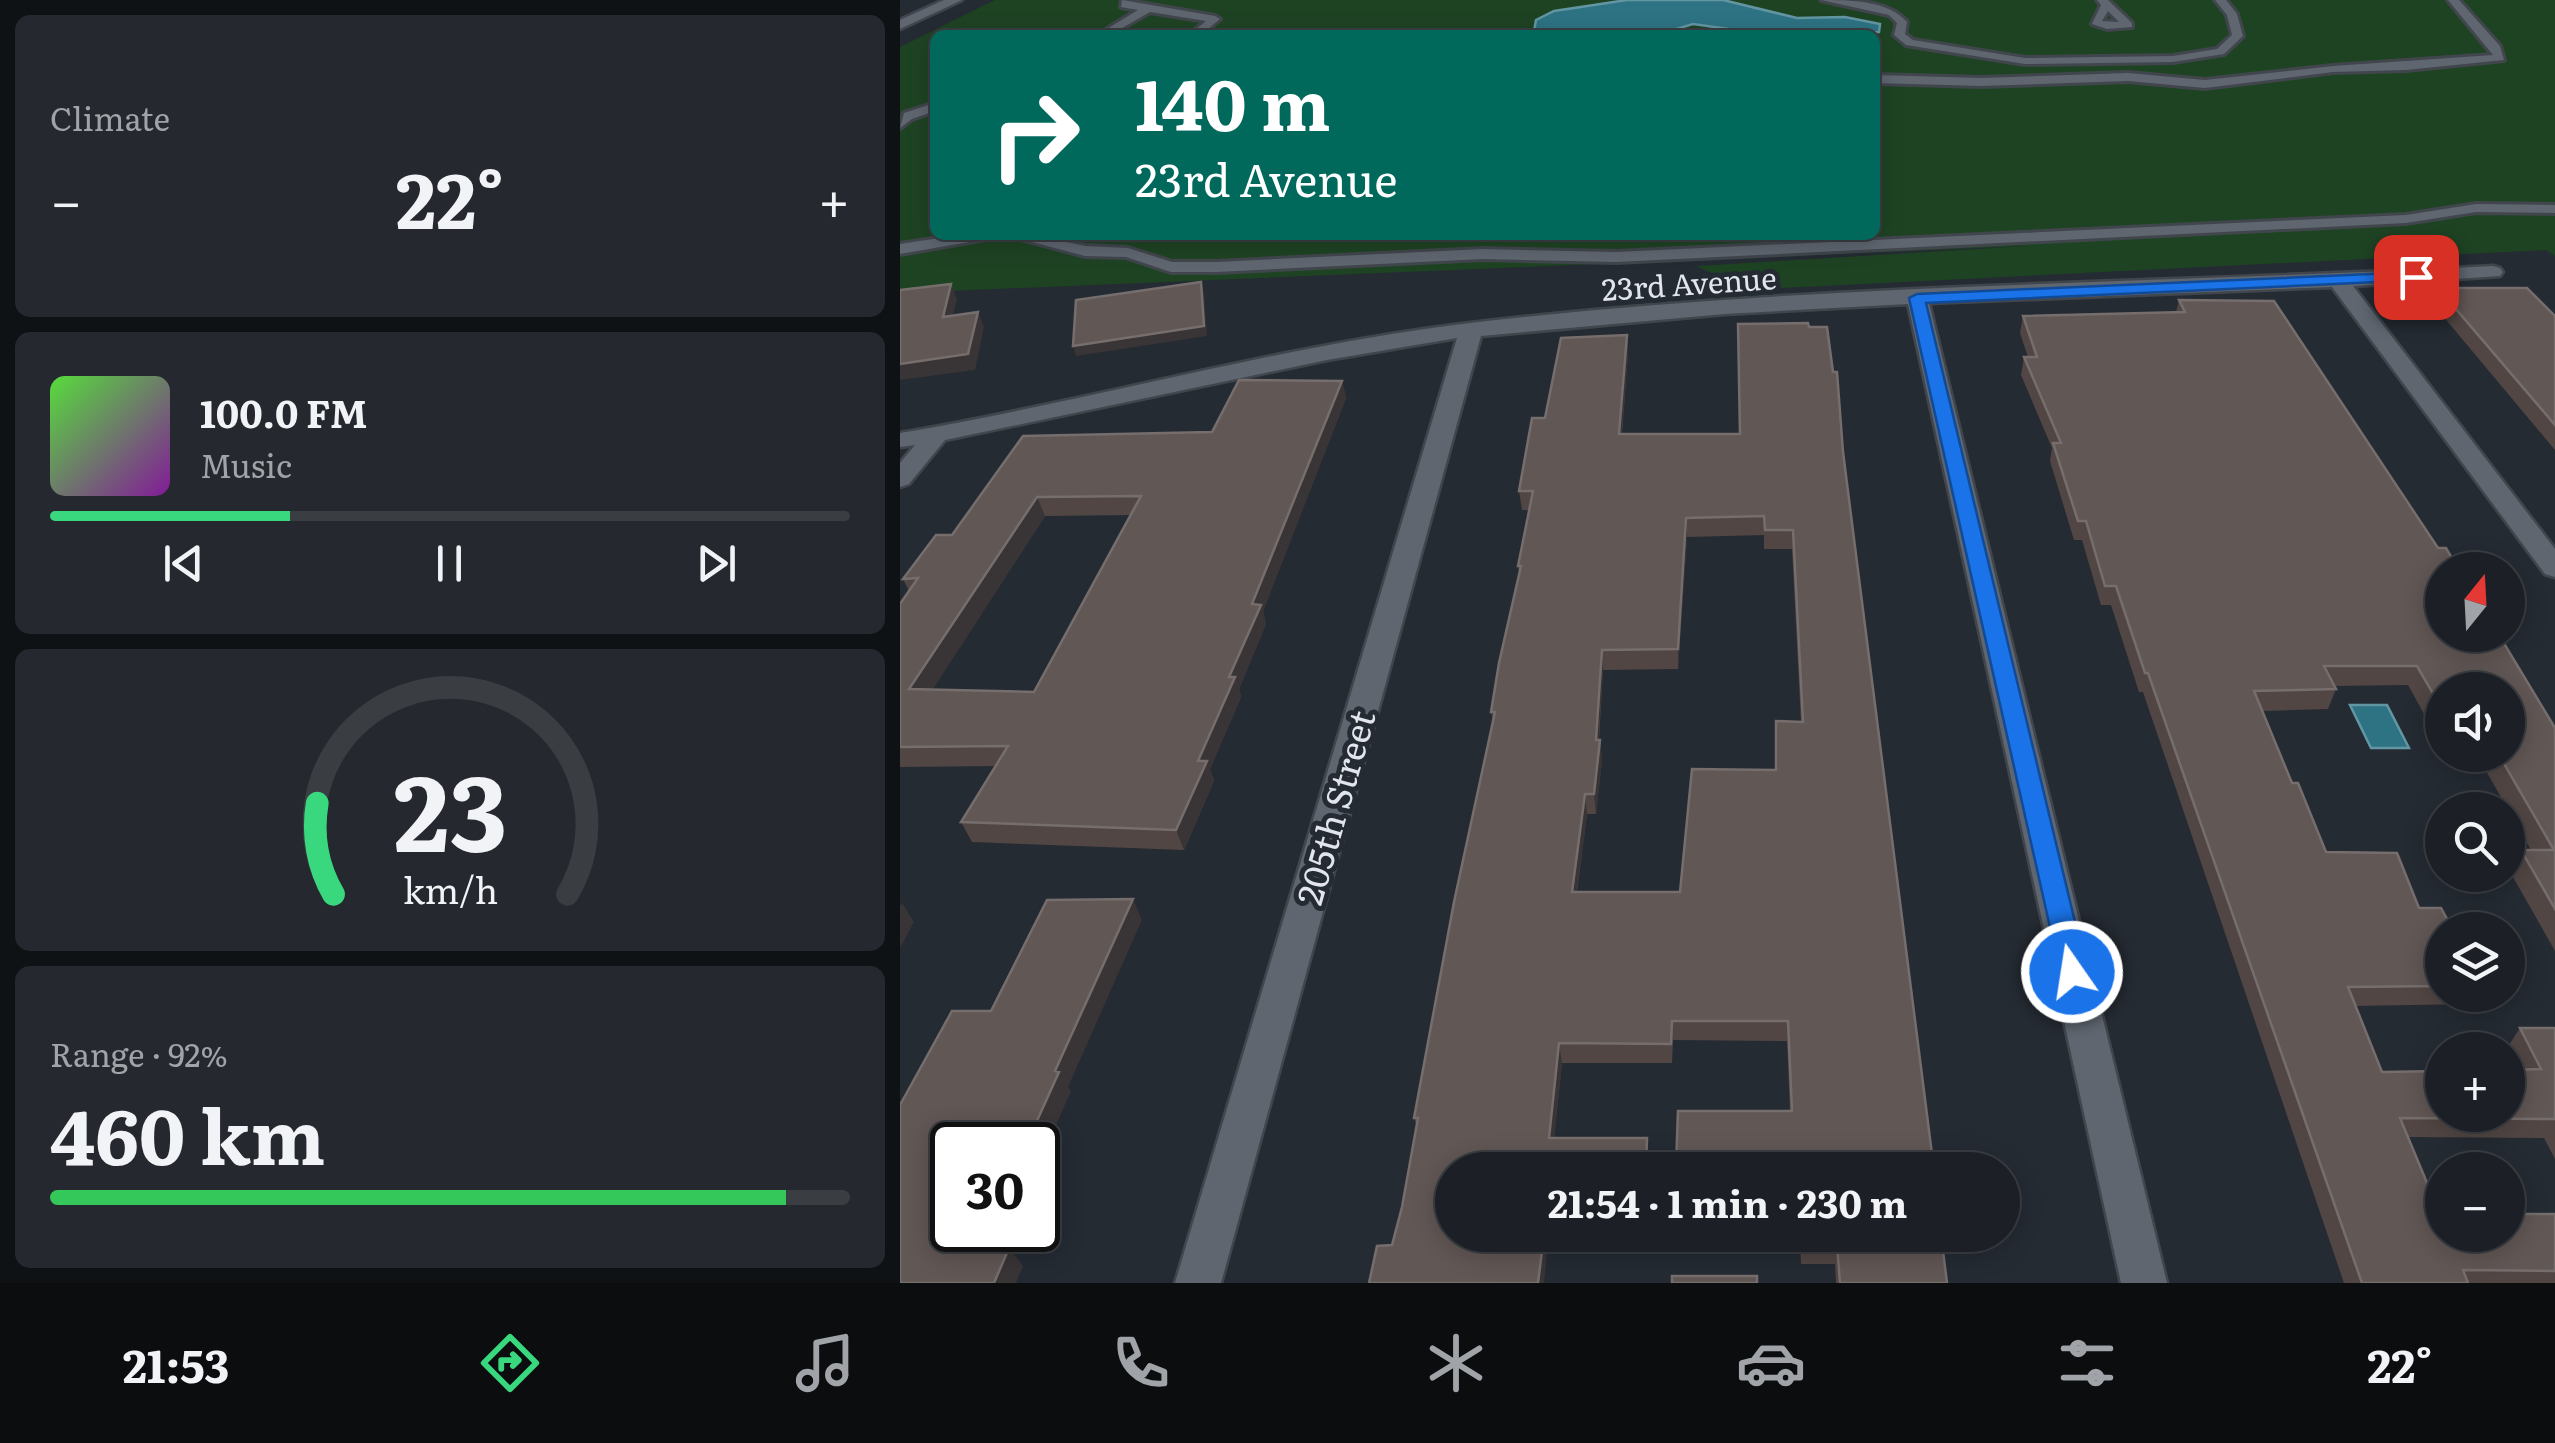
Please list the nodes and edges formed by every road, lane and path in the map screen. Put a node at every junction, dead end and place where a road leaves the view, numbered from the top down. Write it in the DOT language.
graph roads {
  1 [pos="954,0"];
  2 [pos="1127,0"];
  3 [pos="1166,0"];
  4 [pos="1826,0"];
  5 [pos="2083,0"];
  6 [pos="2220,0"];
  7 [pos="2453,0"];
  8 [pos="2104,3"];
  9 [pos="1150,8"];
  10 [pos="900,25"];
  11 [pos="1111,30"];
  12 [pos="1201,30"];
  13 [pos="1880,78"];
  14 [pos="930,109"];
  15 [pos="900,124"];
  16 [pos="2555,208"];
  17 [pos="955,240"];
  18 [pos="1036,240"];
  19 [pos="900,249"];
  20 [pos="2493,272"];
  21 [pos="2339,281"];
  22 [pos="1917,298"];
  23 [pos="1471,330"];
  24 [pos="936,434"];
  25 [pos="900,440"];
  26 [pos="900,479"];
  27 [pos="2555,568"];
  28 [pos="1198,1283"];
  29 [pos="2144,1283"];
  1 -- 10 [label="street"];
  2 -- 9 [label="lane"];
  3 -- 9 [label="lane"];
  4 -- 6 [label="lane"];
  5 -- 8 [label="lane"];
  7 -- 13 [label="lane"];
  9 -- 11 [label="lane"];
  9 -- 12 [label="lane"];
  14 -- 15 [label="lane"];
  16 -- 18 [label="lane"];
  17 -- 19 [label="lane"];
  20 -- 21 [label="street, 23rd Avenue"];
  21 -- 22 [label="street, 23rd Avenue"];
  21 -- 27 [label="street"];
  22 -- 23 [label="street, 23rd Avenue"];
  22 -- 29 [label="street"];
  23 -- 24 [label="street, 23rd Avenue"];
  23 -- 28 [label="street, 205th Street"];
  24 -- 25 [label="street, 23rd Avenue"];
  24 -- 26 [label="street"];
}
